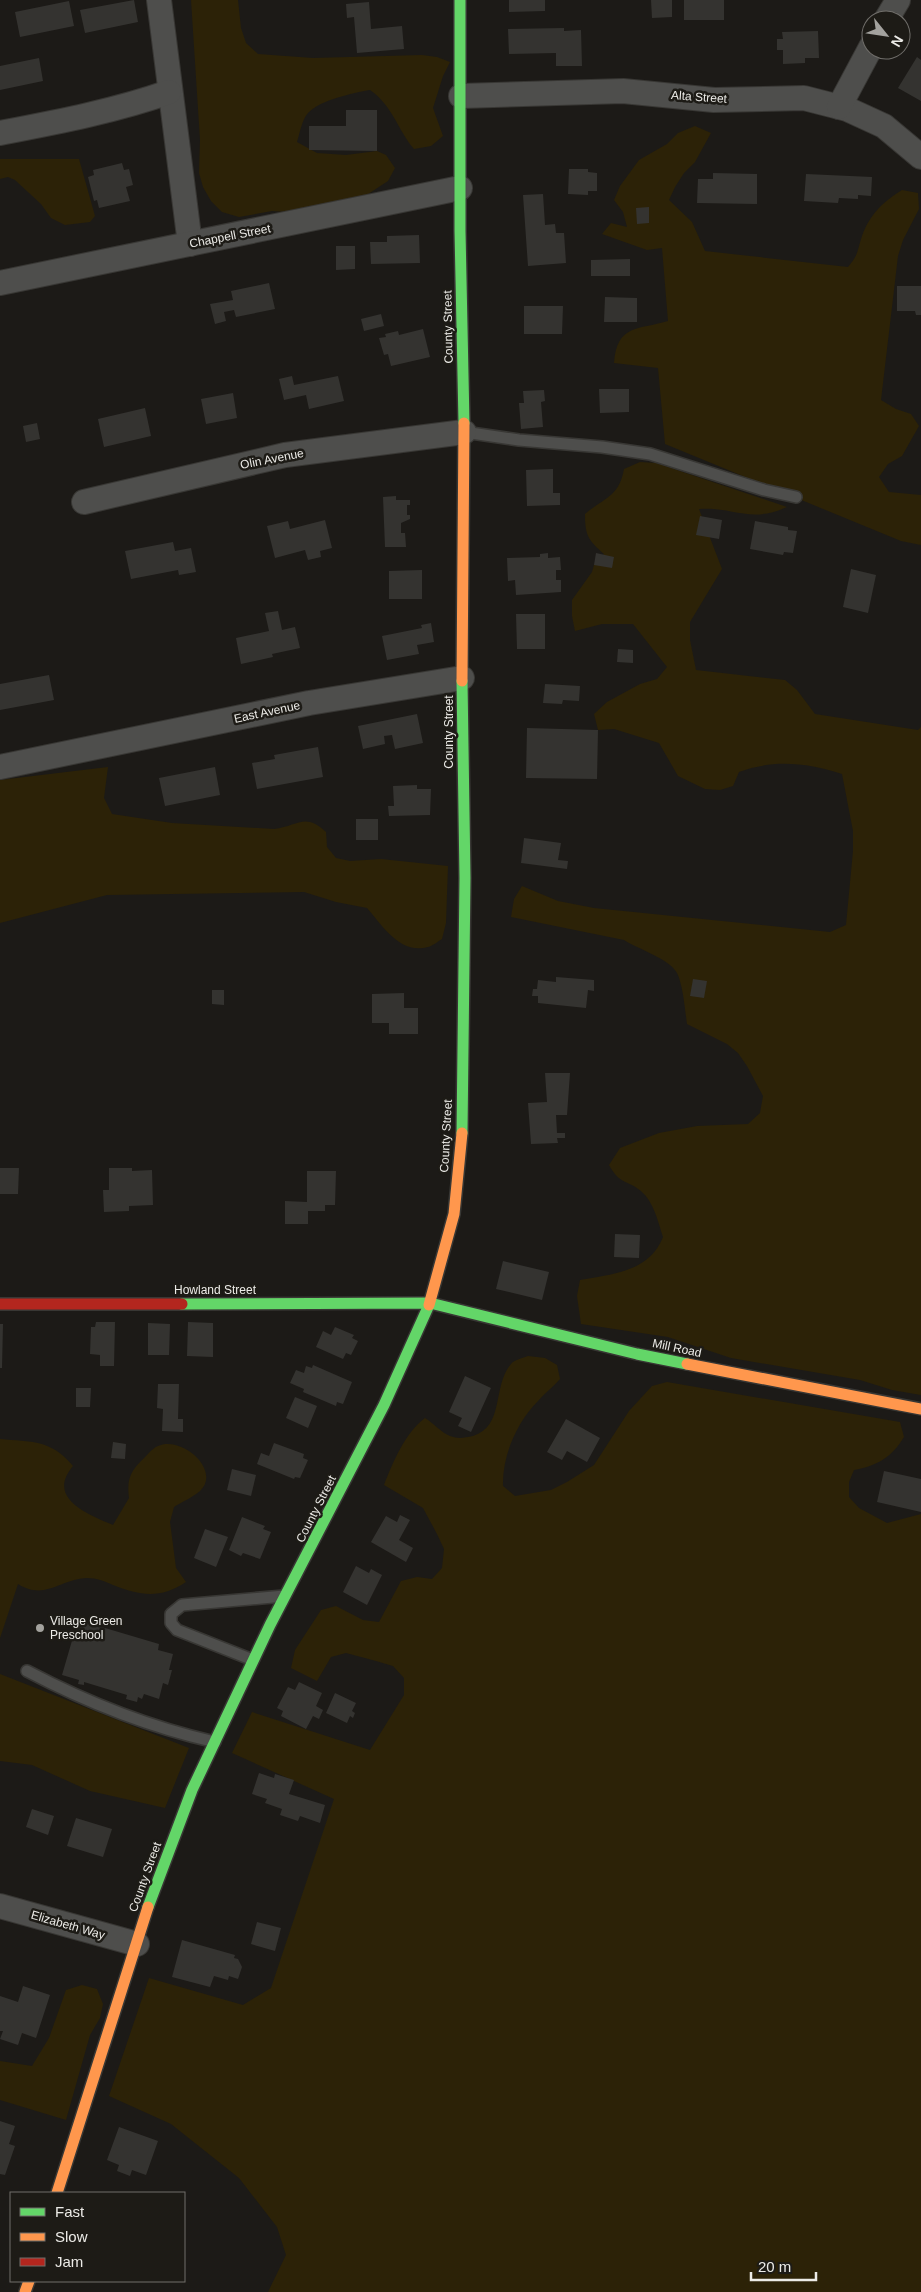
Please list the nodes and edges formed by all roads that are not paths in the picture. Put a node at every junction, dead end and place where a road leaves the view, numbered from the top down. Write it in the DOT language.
graph roads {
  1 [pos="159,0"];
  2 [pos="460,0"];
  3 [pos="864,60"];
  4 [pos="169,92"];
  5 [pos="461,96"];
  6 [pos="839,107"];
  7 [pos="0,132"];
  8 [pos="921,157"];
  9 [pos="460,188"];
  10 [pos="190,244"];
  11 [pos="0,283"];
  12 [pos="464,432"];
  13 [pos="796,497"];
  14 [pos="84,502"];
  15 [pos="462,678"];
  16 [pos="0,767"];
  17 [pos="430,1303"];
  18 [pos="0,1304"];
  19 [pos="921,1409"];
  20 [pos="285,1596"];
  21 [pos="254,1660"];
  22 [pos="27,1671"];
  23 [pos="214,1742"];
  24 [pos="0,1906"];
  25 [pos="137,1944"];
  26 [pos="57,2192"];
  1 -- 4 [label="street"];
  2 -- 5 [label="street, County Street"];
  3 -- 6 [label="street"];
  4 -- 7 [label="street"];
  4 -- 10 [label="street"];
  5 -- 6 [label="street, Alta Street"];
  5 -- 9 [label="street, County Street"];
  6 -- 8 [label="street, Alta Street"];
  9 -- 10 [label="street, Chappell Street"];
  9 -- 12 [label="street, County Street"];
  10 -- 11 [label="street, Chappell Street"];
  12 -- 13 [label="lane"];
  12 -- 14 [label="street, Olin Avenue"];
  12 -- 15 [label="street, County Street"];
  15 -- 16 [label="street, East Avenue"];
  15 -- 17 [label="street, County Street"];
  17 -- 18 [label="street, Howland Street"];
  17 -- 19 [label="street, Mill Road"];
  17 -- 20 [label="street, County Street"];
  20 -- 21 [label="street, County Street"];
  20 -- 21 [label="lane"];
  21 -- 23 [label="street, County Street"];
  22 -- 23 [label="lane"];
  23 -- 25 [label="street, County Street"];
  24 -- 25 [label="street, Elizabeth Way"];
  25 -- 26 [label="street, County Street"];
}
